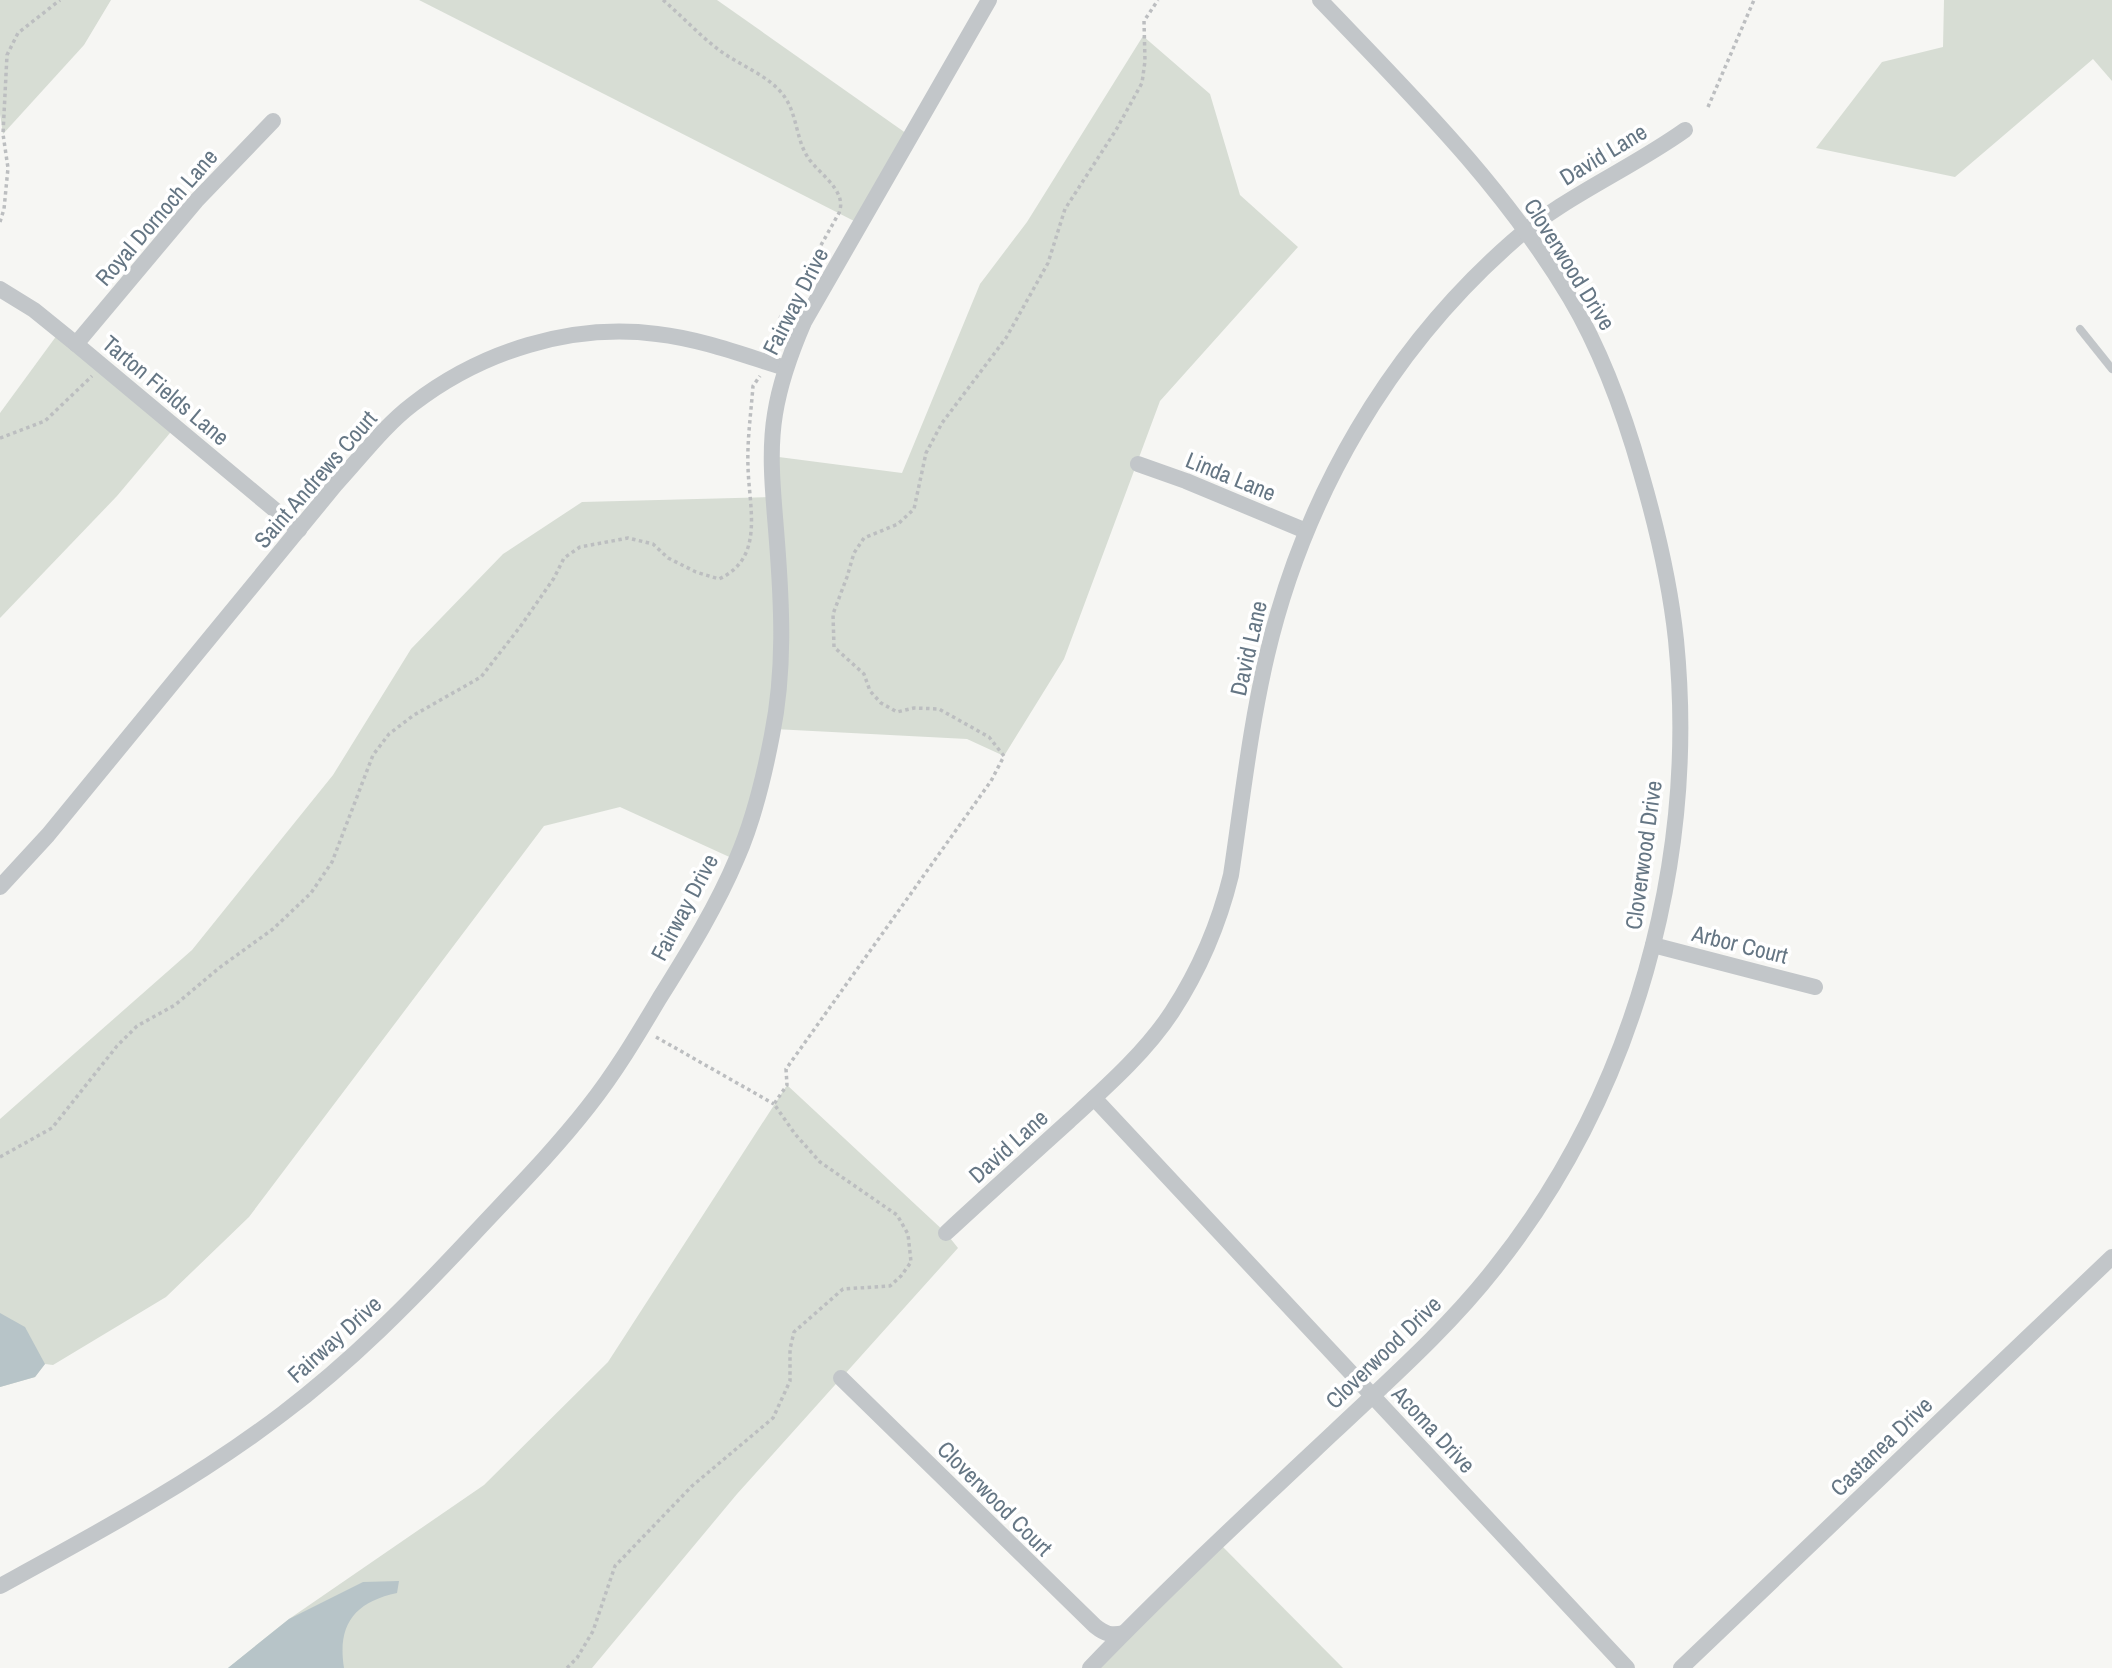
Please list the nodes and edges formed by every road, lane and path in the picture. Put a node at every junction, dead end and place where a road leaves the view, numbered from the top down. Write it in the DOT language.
graph roads {
  1 [pos="60,0"];
  2 [pos="663,0"];
  3 [pos="989,0"];
  4 [pos="1158,0"];
  5 [pos="1320,0"];
  6 [pos="1754,0"];
  7 [pos="1708,107"];
  8 [pos="273,121"];
  9 [pos="1685,130"];
  10 [pos="0,222"];
  11 [pos="1526,231"];
  12 [pos="0,289"];
  13 [pos="2080,329"];
  14 [pos="76,344"];
  15 [pos="771,347"];
  16 [pos="102,365"];
  17 [pos="785,368"];
  18 [pos="2112,369"];
  19 [pos="758,379"];
  20 [pos="0,438"];
  21 [pos="1138,464"];
  22 [pos="299,530"];
  23 [pos="1306,531"];
  24 [pos="0,887"];
  25 [pos="1653,945"];
  26 [pos="1815,986"];
  27 [pos="642,1028"];
  28 [pos="1094,1098"];
  29 [pos="774,1104"];
  30 [pos="0,1157"];
  31 [pos="946,1233"];
  32 [pos="2112,1257"];
  33 [pos="842,1378"];
  34 [pos="1372,1396"];
  35 [pos="0,1586"];
  36 [pos="1124,1633"];
  37 [pos="566,1668"];
  38 [pos="1090,1668"];
  39 [pos="1627,1668"];
  40 [pos="1681,1668"];
  1 -- 10 [label="path"];
  2 -- 15 [label="path"];
  3 -- 17 [label="street, Fairway Drive"];
  4 -- 29 [label="path"];
  5 -- 11 [label="street, Cloverwood Drive"];
  6 -- 7 [label="path"];
  8 -- 14 [label="street, Royal Dornoch Lane"];
  9 -- 11 [label="street, David Lane"];
  11 -- 23 [label="street, David Lane"];
  11 -- 25 [label="street, Cloverwood Drive"];
  12 -- 14 [label="street, Tarton Fields Lane"];
  13 -- 18 [label="lane"];
  14 -- 16 [label="street, Tarton Fields Lane"];
  16 -- 20 [label="path"];
  16 -- 22 [label="street, Tarton Fields Lane"];
  17 -- 22 [label="street, Saint Andrews Court"];
  17 -- 27 [label="street, Fairway Drive"];
  19 -- 30 [label="path"];
  21 -- 23 [label="street, Linda Lane"];
  22 -- 24 [label="street, Saint Andrews Court"];
  23 -- 28 [label="street, David Lane"];
  25 -- 26 [label="street, Arbor Court"];
  25 -- 34 [label="street, Cloverwood Drive"];
  27 -- 29 [label="path"];
  27 -- 35 [label="street, Fairway Drive"];
  28 -- 31 [label="street, David Lane"];
  28 -- 34 [label="street, Acoma Drive"];
  29 -- 37 [label="path"];
  32 -- 40 [label="street, Castanea Drive"];
  33 -- 36 [label="street, Cloverwood Court"];
  34 -- 36 [label="street, Cloverwood Drive"];
  34 -- 39 [label="street, Acoma Drive"];
  36 -- 38 [label="street, Cloverwood Drive"];
}
